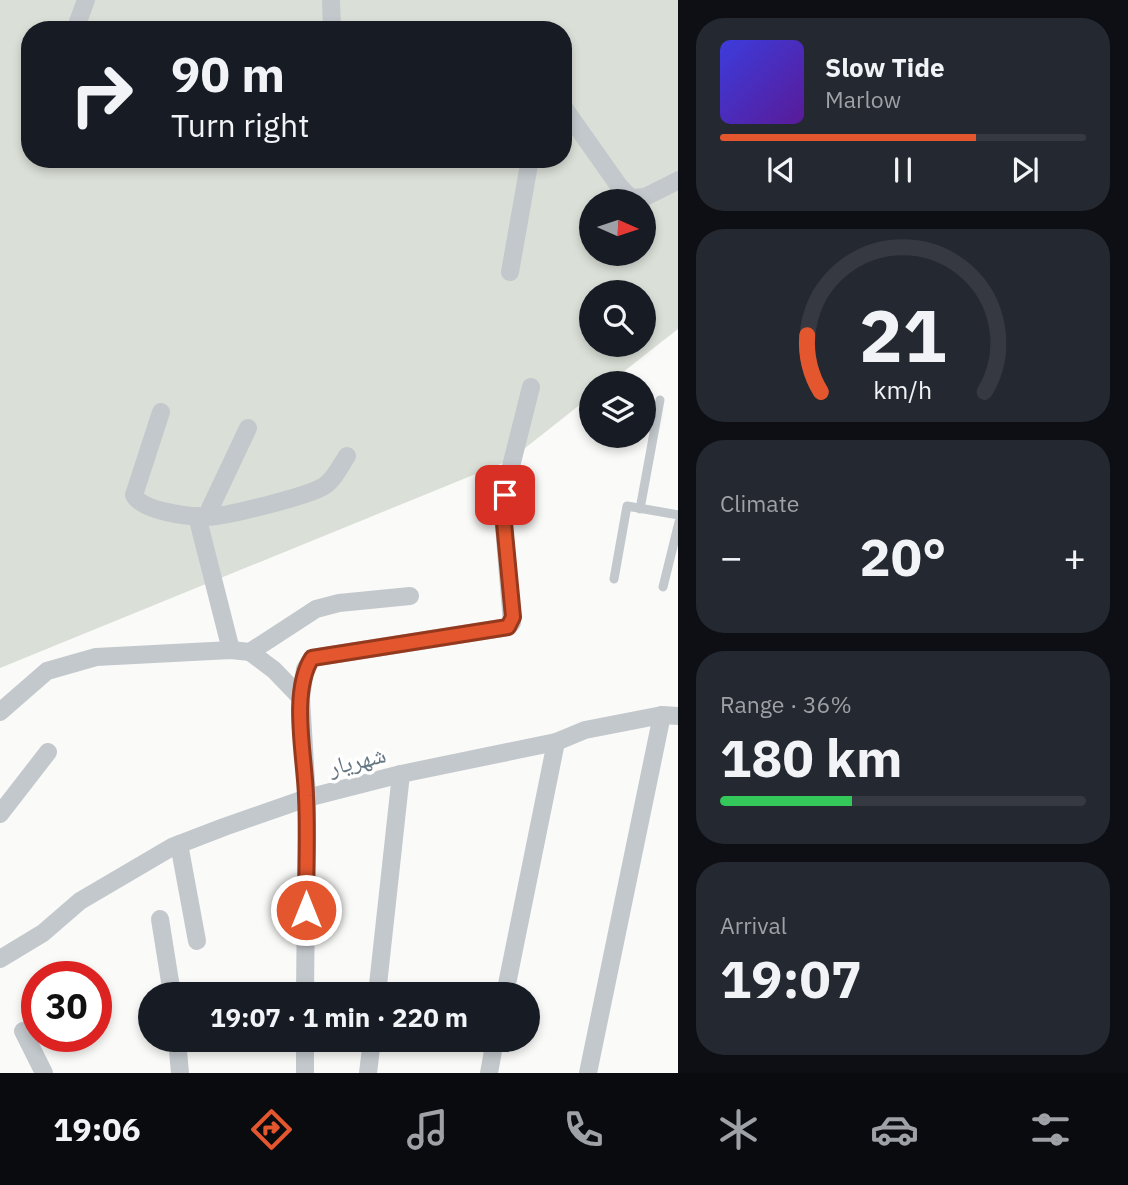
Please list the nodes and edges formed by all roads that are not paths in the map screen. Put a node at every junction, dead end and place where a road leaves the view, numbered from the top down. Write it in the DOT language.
graph roads {
  1 [pos="86,0"];
  2 [pos="331,0"];
  3 [pos="78,21"];
  4 [pos="332,21"];
  5 [pos="572,119"];
  6 [pos="528,168"];
  7 [pos="678,180"];
  8 [pos="510,272"];
  9 [pos="531,387"];
  10 [pos="660,400"];
  11 [pos="161,412"];
  12 [pos="248,428"];
  13 [pos="347,456"];
  14 [pos="640,509"];
  15 [pos="678,515"];
  16 [pos="201,516"];
  17 [pos="678,522"];
  18 [pos="614,579"];
  19 [pos="663,587"];
  20 [pos="410,596"];
  21 [pos="231,650"];
  22 [pos="250,652"];
  23 [pos="301,698"];
  24 [pos="0,712"];
  25 [pos="670,715"];
  26 [pos="556,742"];
  27 [pos="48,752"];
  28 [pos="401,774"];
  29 [pos="307,798"];
  30 [pos="0,814"];
  31 [pos="179,844"];
  32 [pos="160,919"];
  33 [pos="197,941"];
  34 [pos="0,959"];
  35 [pos="170,982"];
  36 [pos="305,982"];
  37 [pos="378,982"];
  38 [pos="507,982"];
  39 [pos="34,1052"];
  40 [pos="178,1052"];
  41 [pos="305,1052"];
  42 [pos="371,1052"];
  43 [pos="493,1052"];
  44 [pos="44,1073"];
  45 [pos="180,1073"];
  46 [pos="305,1073"];
  47 [pos="368,1073"];
  48 [pos="489,1073"];
  49 [pos="589,1073"];
  1 -- 3 [label="street"];
  2 -- 4 [label="street"];
  5 -- 7 [label="street"];
  6 -- 8 [label="street"];
  9 -- 23 [label="street"];
  10 -- 14 [label="lane"];
  11 -- 16 [label="street"];
  12 -- 16 [label="street"];
  13 -- 16 [label="street"];
  14 -- 15 [label="lane"];
  14 -- 18 [label="lane"];
  16 -- 21 [label="street"];
  17 -- 19 [label="lane"];
  20 -- 22 [label="street"];
  21 -- 22 [label="street"];
  21 -- 24 [label="street"];
  22 -- 23 [label="street"];
  23 -- 29 [label="street"];
  25 -- 26 [label="street, شهریار"];
  25 -- 49 [label="street"];
  26 -- 28 [label="street, شهریار"];
  26 -- 38 [label="street"];
  27 -- 30 [label="street"];
  28 -- 29 [label="street, شهریار"];
  28 -- 37 [label="street"];
  29 -- 31 [label="street, شهریار"];
  29 -- 36 [label="street"];
  31 -- 33 [label="street"];
  31 -- 34 [label="street, شهریار"];
  32 -- 35 [label="street"];
  39 -- 44 [label="street"];
  40 -- 45 [label="street"];
  41 -- 46 [label="street"];
  42 -- 47 [label="street"];
  43 -- 48 [label="street"];
}
